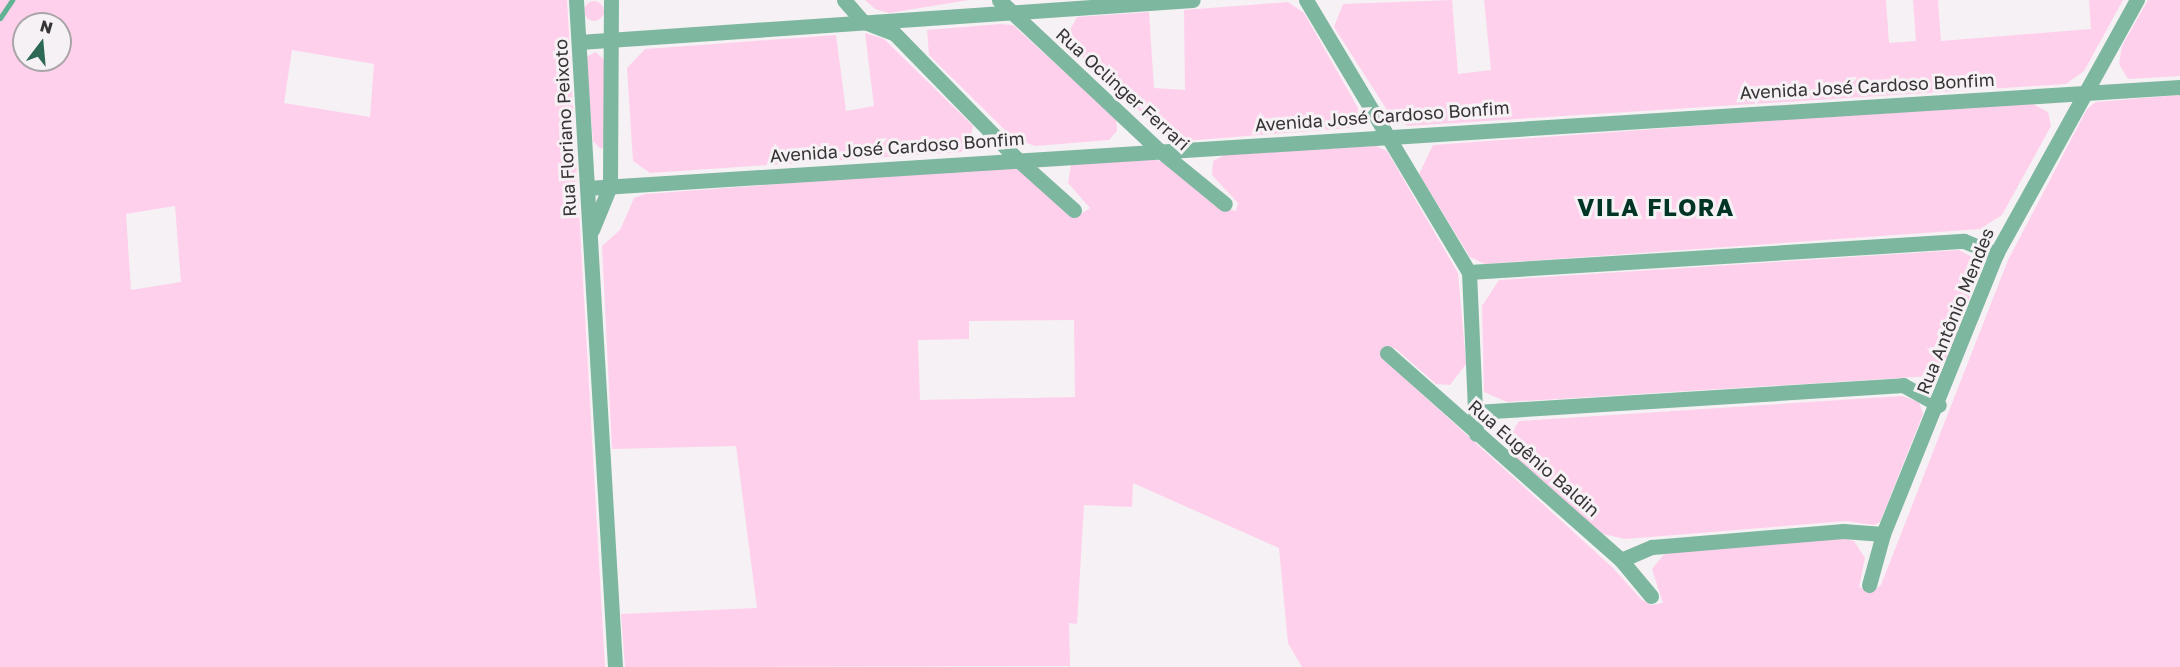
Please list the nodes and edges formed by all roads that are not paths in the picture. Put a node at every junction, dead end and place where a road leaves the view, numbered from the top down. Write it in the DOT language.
graph roads {
  1 [pos="576,0"];
  2 [pos="611,0"];
  3 [pos="844,0"];
  4 [pos="1192,0"];
  5 [pos="1306,0"];
  6 [pos="2137,0"];
  7 [pos="1004,5"];
  8 [pos="862,21"];
  9 [pos="610,39"];
  10 [pos="579,42"];
  11 [pos="2180,87"];
  12 [pos="2084,93"];
  13 [pos="1388,135"];
  14 [pos="1159,150"];
  15 [pos="1016,158"];
  16 [pos="610,186"];
  17 [pos="587,188"];
  18 [pos="1225,204"];
  19 [pos="1074,210"];
  20 [pos="591,233"];
  21 [pos="1996,254"];
  22 [pos="1469,272"];
  23 [pos="1387,353"];
  24 [pos="1939,405"];
  25 [pos="1476,412"];
  26 [pos="1476,434"];
  27 [pos="1883,534"];
  28 [pos="1621,560"];
  29 [pos="1869,585"];
  30 [pos="1651,596"];
  31 [pos="615,667"];
  1 -- 10 [label="street, Rua Floriano Peixoto"];
  2 -- 9 [label="street, Rua Floriano Peixoto"];
  3 -- 8 [label="street"];
  4 -- 7 [label="street"];
  5 -- 13 [label="street"];
  6 -- 12 [label="street, Rua Antônio Mendes"];
  7 -- 8 [label="street"];
  7 -- 14 [label="street, Rua Oclinger Ferrari"];
  8 -- 9 [label="street"];
  8 -- 15 [label="street"];
  9 -- 10 [label="street"];
  9 -- 16 [label="street, Rua Floriano Peixoto"];
  10 -- 17 [label="street, Rua Floriano Peixoto"];
  11 -- 12 [label="street, Avenida José Cardoso Bonfim"];
  12 -- 13 [label="street, Avenida José Cardoso Bonfim"];
  12 -- 21 [label="street, Rua Antônio Mendes"];
  13 -- 14 [label="street, Avenida José Cardoso Bonfim"];
  13 -- 22 [label="street"];
  14 -- 15 [label="street, Avenida José Cardoso Bonfim"];
  14 -- 18 [label="street, Rua Oclinger Ferrari"];
  15 -- 16 [label="street, Avenida José Cardoso Bonfim"];
  15 -- 19 [label="street"];
  16 -- 17 [label="street, Avenida José Cardoso Bonfim"];
  16 -- 20 [label="street, Rua Floriano Peixoto"];
  17 -- 20 [label="street, Rua Floriano Peixoto"];
  20 -- 31 [label="street"];
  21 -- 22 [label="street"];
  21 -- 24 [label="street, Rua Antônio Mendes"];
  22 -- 25 [label="street"];
  23 -- 26 [label="street, Rua Eugênio Baldin"];
  24 -- 25 [label="street"];
  24 -- 27 [label="street, Rua Antônio Mendes"];
  25 -- 26 [label="street"];
  26 -- 28 [label="street, Rua Eugênio Baldin"];
  27 -- 28 [label="street"];
  27 -- 29 [label="street, Rua Antônio Mendes"];
  28 -- 30 [label="street, Rua Eugênio Baldin"];
}
